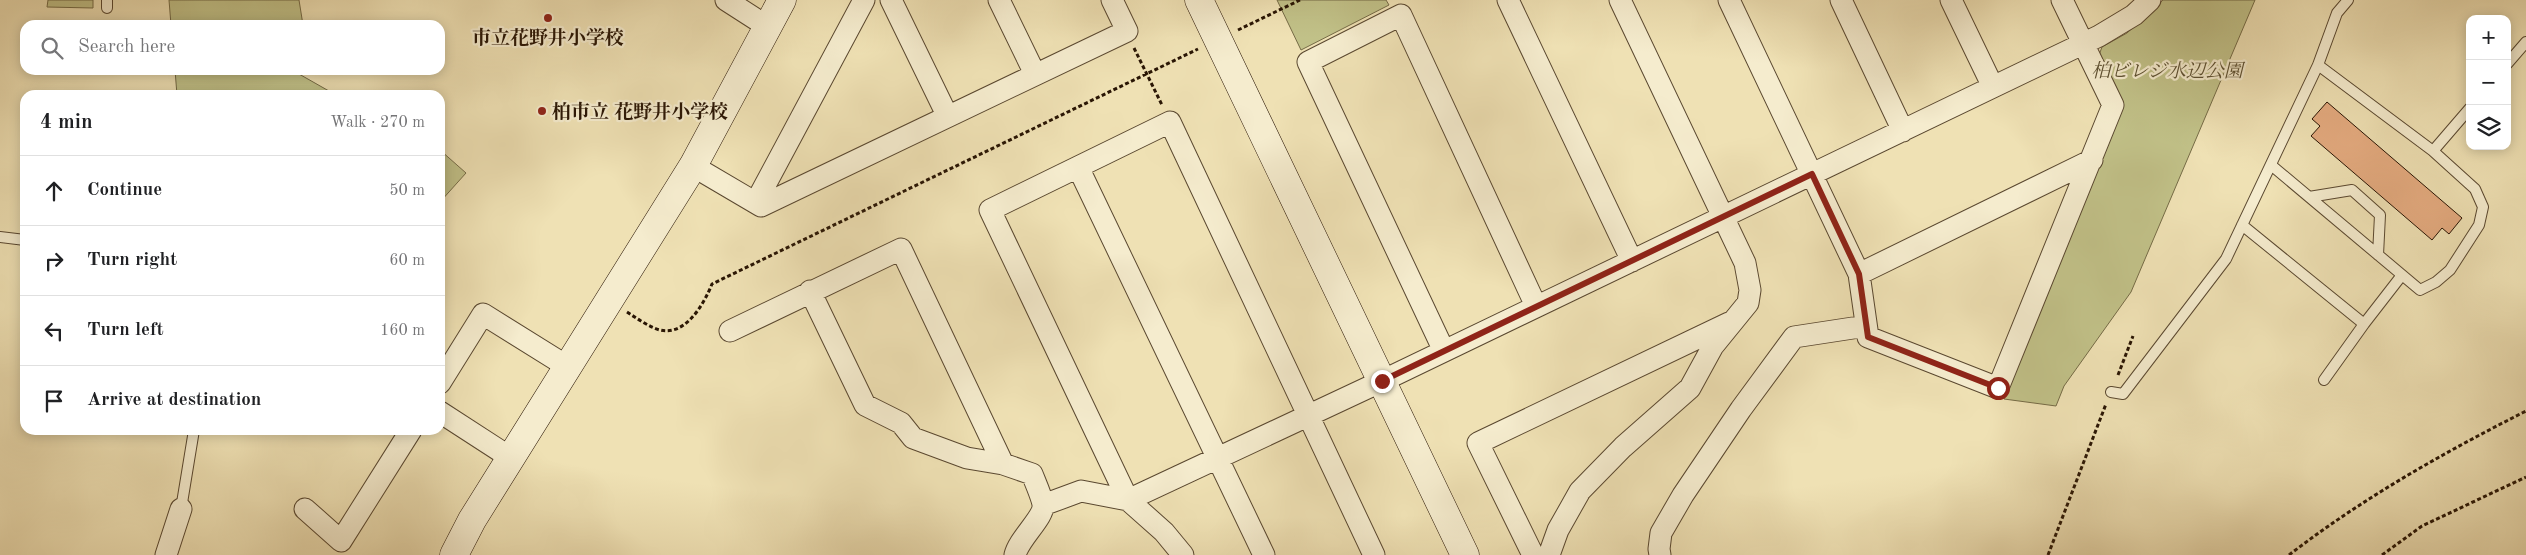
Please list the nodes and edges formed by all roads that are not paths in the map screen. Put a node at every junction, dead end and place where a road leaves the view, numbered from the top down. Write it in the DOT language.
graph roads {
  1 [pos="726,0"];
  2 [pos="782,0"];
  3 [pos="864,0"];
  4 [pos="892,0"];
  5 [pos="999,0"];
  6 [pos="1112,0"];
  7 [pos="1199,0"];
  8 [pos="1508,0"];
  9 [pos="1620,0"];
  10 [pos="1729,0"];
  11 [pos="1841,0"];
  12 [pos="1951,0"];
  13 [pos="2062,0"];
  14 [pos="2150,0"];
  15 [pos="2348,0"];
  16 [pos="768,27"];
  17 [pos="2526,42"];
  18 [pos="2083,44"];
  19 [pos="2510,60"];
  20 [pos="2318,65"];
  21 [pos="1035,74"];
  22 [pos="1993,87"];
  23 [pos="2466,113"];
  24 [pos="947,115"];
  25 [pos="1903,131"];
  26 [pos="2433,151"];
  27 [pos="2092,160"];
  28 [pos="2271,165"];
  29 [pos="693,166"];
  30 [pos="1078,166"];
  31 [pos="1812,174"];
  32 [pos="2309,197"];
  33 [pos="756,202"];
  34 [pos="1722,217"];
  35 [pos="2242,226"];
  36 [pos="0,237"];
  37 [pos="20,239"];
  38 [pos="2378,255"];
  39 [pos="1632,261"];
  40 [pos="1859,274"];
  41 [pos="2402,275"];
  42 [pos="810,291"];
  43 [pos="1536,306"];
  44 [pos="1733,321"];
  45 [pos="2364,324"];
  46 [pos="1866,326"];
  47 [pos="730,331"];
  48 [pos="1444,351"];
  49 [pos="568,367"];
  50 [pos="445,375"];
  51 [pos="2324,380"];
  52 [pos="1382,381"];
  53 [pos="2111,392"];
  54 [pos="445,415"];
  55 [pos="1308,416"];
  56 [pos="193,435"];
  57 [pos="408,435"];
  58 [pos="511,458"];
  59 [pos="1218,458"];
  60 [pos="1003,464"];
  61 [pos="1128,500"];
  62 [pos="1043,505"];
  63 [pos="181,509"];
  64 [pos="305,509"];
  65 [pos="166,555"];
  66 [pos="454,555"];
  67 [pos="1015,555"];
  68 [pos="1183,555"];
  69 [pos="1264,555"];
  70 [pos="1374,555"];
  71 [pos="1465,555"];
  72 [pos="1533,555"];
  73 [pos="1549,555"];
  74 [pos="1660,555"];
  1 -- 16 [label="street"];
  2 -- 16 [label="street"];
  3 -- 33 [label="street"];
  4 -- 24 [label="street"];
  5 -- 21 [label="street"];
  6 -- 21 [label="street"];
  7 -- 52 [label="street"];
  8 -- 39 [label="street"];
  9 -- 34 [label="street"];
  10 -- 31 [label="street"];
  11 -- 25 [label="street"];
  12 -- 22 [label="street"];
  13 -- 18 [label="street"];
  14 -- 18 [label="street"];
  15 -- 20 [label="lane"];
  16 -- 29 [label="street"];
  17 -- 19 [label="lane"];
  18 -- 22 [label="street"];
  18 -- 27 [label="street"];
  20 -- 26 [label="lane"];
  20 -- 28 [label="lane"];
  21 -- 24 [label="street"];
  22 -- 25 [label="street"];
  23 -- 26 [label="lane"];
  24 -- 33 [label="street"];
  25 -- 31 [label="street"];
  26 -- 41 [label="lane"];
  27 -- 40 [label="street"];
  27 -- 46 [label="street"];
  28 -- 32 [label="lane"];
  28 -- 35 [label="lane"];
  29 -- 33 [label="street"];
  29 -- 49 [label="street"];
  30 -- 55 [label="street"];
  30 -- 59 [label="street"];
  30 -- 61 [label="street"];
  31 -- 34 [label="street"];
  31 -- 40 [label="street"];
  32 -- 38 [label="lane"];
  32 -- 38 [label="lane"];
  34 -- 39 [label="street"];
  34 -- 44 [label="street"];
  35 -- 45 [label="lane"];
  35 -- 53 [label="lane"];
  36 -- 37 [label="lane"];
  38 -- 41 [label="lane"];
  39 -- 43 [label="street"];
  40 -- 46 [label="street"];
  41 -- 45 [label="lane"];
  42 -- 47 [label="street"];
  42 -- 60 [label="street"];
  42 -- 60 [label="street"];
  43 -- 48 [label="street"];
  43 -- 48 [label="street"];
  44 -- 72 [label="street"];
  44 -- 73 [label="street"];
  45 -- 51 [label="lane"];
  46 -- 74 [label="street"];
  48 -- 52 [label="street"];
  49 -- 50 [label="street"];
  49 -- 58 [label="street"];
  52 -- 55 [label="street"];
  52 -- 71 [label="street"];
  54 -- 58 [label="street"];
  55 -- 59 [label="street"];
  55 -- 70 [label="street"];
  56 -- 63 [label="lane"];
  57 -- 64 [label="street"];
  58 -- 66 [label="street"];
  59 -- 61 [label="street"];
  59 -- 69 [label="street"];
  60 -- 62 [label="street"];
  61 -- 62 [label="street"];
  61 -- 68 [label="street"];
  62 -- 67 [label="street"];
  63 -- 65 [label="street"];
}
